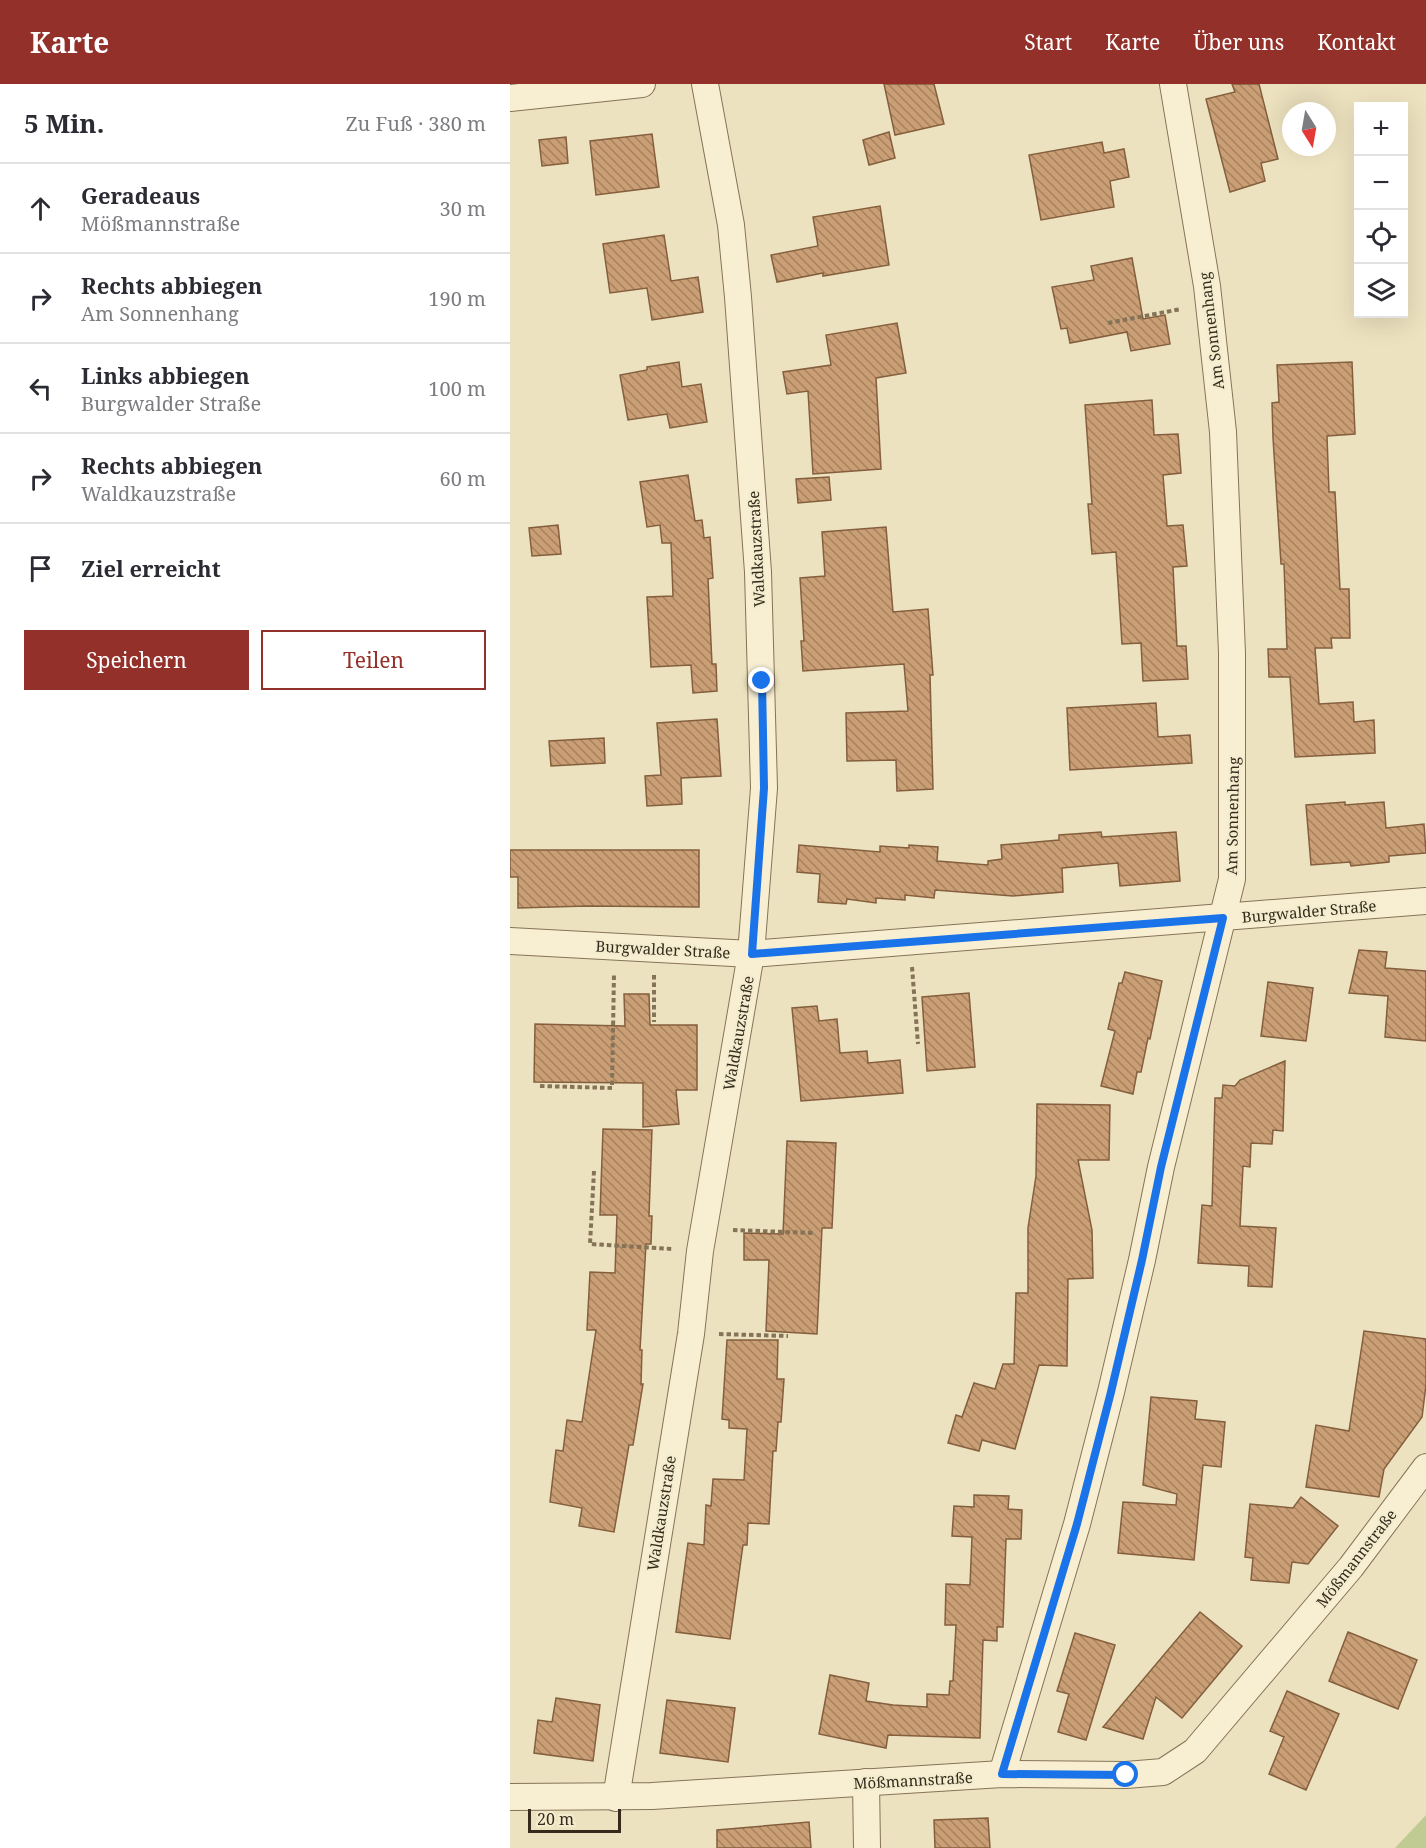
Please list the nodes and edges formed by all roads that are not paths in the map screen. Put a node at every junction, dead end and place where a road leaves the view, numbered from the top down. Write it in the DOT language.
graph roads {
  1 [pos="642,84"];
  2 [pos="705,84"];
  3 [pos="1173,84"];
  4 [pos="510,98"];
  5 [pos="1426,901"];
  6 [pos="1223,918"];
  7 [pos="510,941"];
  8 [pos="752,954"];
  9 [pos="1426,1467"];
  10 [pos="1002,1774"];
  11 [pos="866,1782"];
  12 [pos="510,1797"];
  13 [pos="616,1798"];
  14 [pos="867,1848"];
  1 -- 4 [label="street"];
  2 -- 8 [label="street, Waldkauzstraße"];
  3 -- 6 [label="street, Am Sonnenhang"];
  5 -- 6 [label="street, Burgwalder Straße"];
  6 -- 8 [label="street, Burgwalder Straße"];
  6 -- 10 [label="street, Am Sonnenhang"];
  7 -- 8 [label="street, Burgwalder Straße"];
  8 -- 13 [label="street, Waldkauzstraße"];
  9 -- 10 [label="street, Mößmannstraße"];
  10 -- 11 [label="street, Mößmannstraße"];
  11 -- 13 [label="street, Mößmannstraße"];
  11 -- 14 [label="street"];
  12 -- 13 [label="street, Mößmannstraße"];
}
